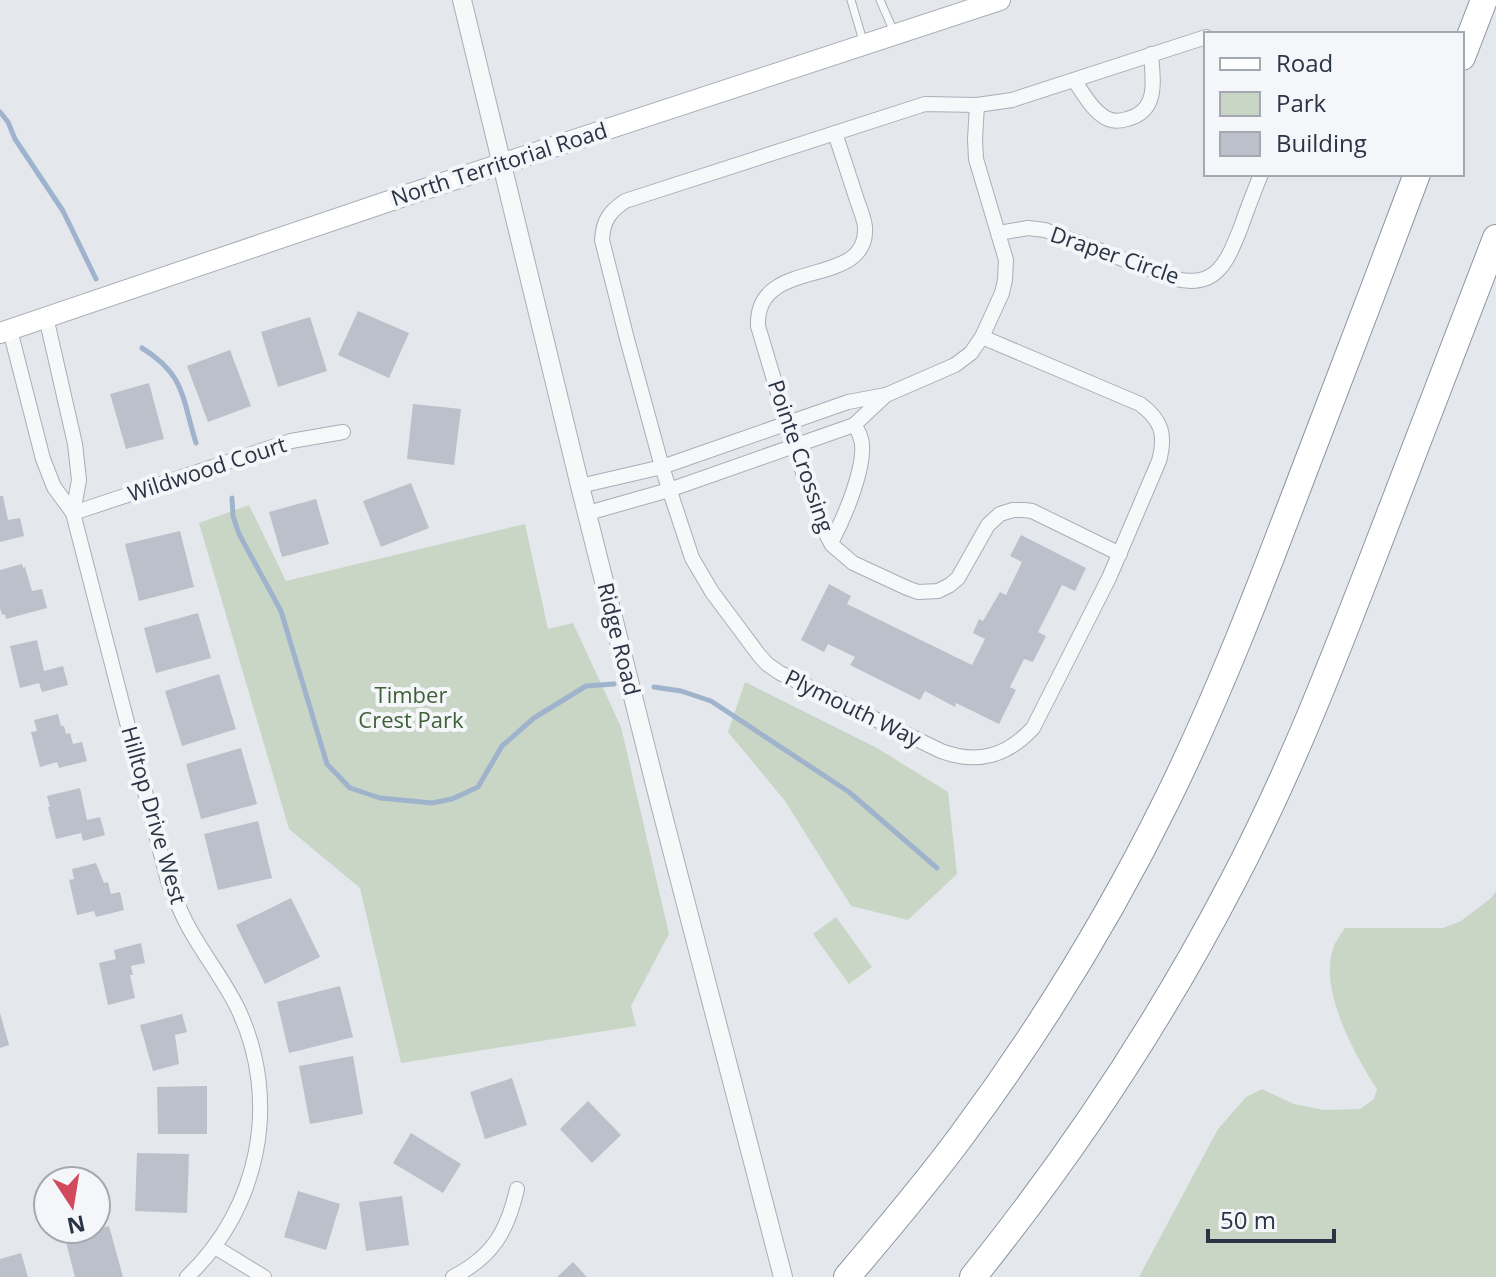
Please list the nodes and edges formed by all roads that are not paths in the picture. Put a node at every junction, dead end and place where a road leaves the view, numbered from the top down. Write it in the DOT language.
graph roads {
  1 [pos="462,0"];
  2 [pos="851,0"];
  3 [pos="880,0"];
  4 [pos="1000,0"];
  5 [pos="1484,0"];
  6 [pos="895,34"];
  7 [pos="1204,38"];
  8 [pos="864,44"];
  9 [pos="1464,52"];
  10 [pos="1151,54"];
  11 [pos="1074,80"];
  12 [pos="977,105"];
  13 [pos="835,133"];
  14 [pos="501,165"];
  15 [pos="1260,176"];
  16 [pos="1416,176"];
  17 [pos="999,233"];
  18 [pos="1496,238"];
  19 [pos="46,317"];
  20 [pos="5,331"];
  21 [pos="982,337"];
  22 [pos="886,395"];
  23 [pos="787,424"];
  24 [pos="854,425"];
  25 [pos="343,432"];
  26 [pos="794,447"];
  27 [pos="662,467"];
  28 [pos="580,486"];
  29 [pos="669,490"];
  30 [pos="73,513"];
  31 [pos="588,513"];
  32 [pos="831,543"];
  33 [pos="1120,554"];
  34 [pos="517,1189"];
  35 [pos="215,1247"];
  36 [pos="187,1277"];
  37 [pos="264,1277"];
  38 [pos="453,1277"];
  39 [pos="783,1277"];
  40 [pos="847,1277"];
  41 [pos="973,1277"];
  1 -- 14 [label="street, Ridge Road"];
  2 -- 8 [label="lane"];
  3 -- 6 [label="lane"];
  4 -- 6 [label="main road, North Territorial Road"];
  5 -- 9 [label="highway"];
  6 -- 8 [label="main road, North Territorial Road"];
  7 -- 10 [label="street"];
  8 -- 14 [label="main road, North Territorial Road"];
  10 -- 11 [label="street"];
  10 -- 11 [label="street"];
  11 -- 12 [label="street"];
  12 -- 13 [label="street, Plymouth Way"];
  12 -- 17 [label="street"];
  13 -- 23 [label="street, Pointe Crossing"];
  13 -- 27 [label="street, Plymouth Way"];
  14 -- 19 [label="main road, North Territorial Road"];
  14 -- 28 [label="street, Ridge Road"];
  15 -- 17 [label="street, Draper Circle"];
  16 -- 40 [label="highway"];
  17 -- 21 [label="street"];
  18 -- 41 [label="highway"];
  19 -- 20 [label="main road, North Territorial Road"];
  19 -- 30 [label="street, Hilltop Drive West"];
  20 -- 30 [label="street, Hilltop Drive West"];
  21 -- 22 [label="street"];
  21 -- 33 [label="street, Plymouth Way"];
  22 -- 23 [label="street"];
  22 -- 24 [label="street"];
  23 -- 26 [label="street, Pointe Crossing"];
  23 -- 27 [label="street"];
  24 -- 26 [label="street"];
  24 -- 32 [label="street"];
  25 -- 30 [label="street, Wildwood Court"];
  26 -- 29 [label="street"];
  26 -- 32 [label="street, Pointe Crossing"];
  27 -- 28 [label="street"];
  27 -- 29 [label="street, Plymouth Way"];
  28 -- 31 [label="street, Ridge Road"];
  29 -- 31 [label="street"];
  29 -- 33 [label="street, Plymouth Way"];
  30 -- 35 [label="street, Hilltop Drive West"];
  31 -- 39 [label="street, Ridge Road"];
  32 -- 33 [label="street, Pointe Crossing"];
  34 -- 38 [label="street"];
  35 -- 36 [label="street, Hilltop Drive West"];
  35 -- 37 [label="street"];
}
